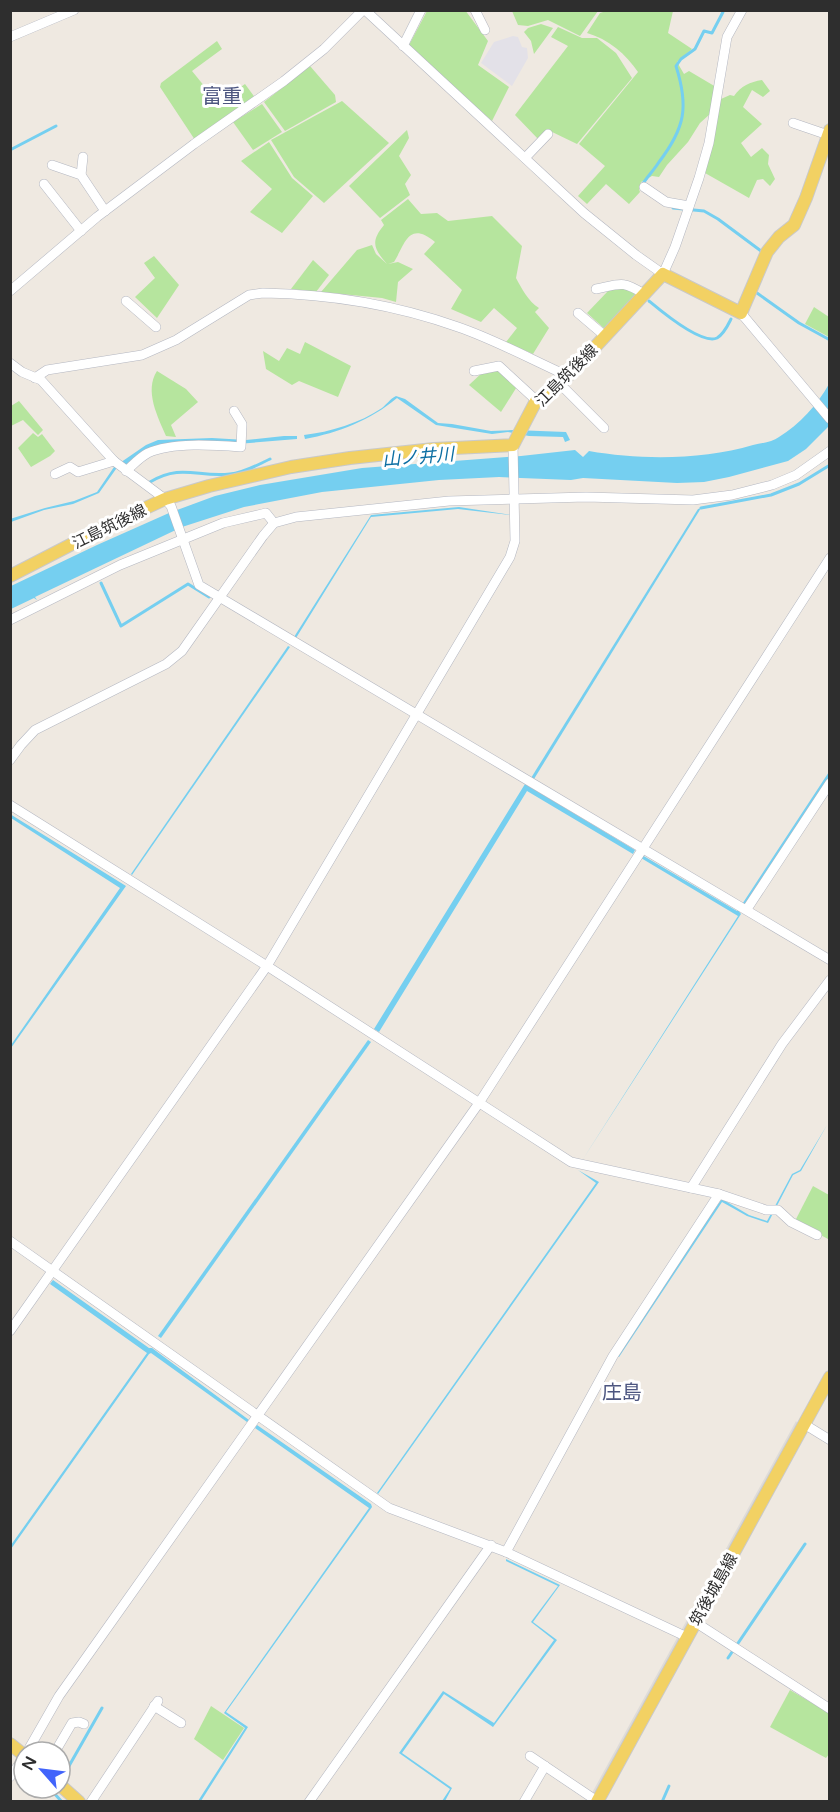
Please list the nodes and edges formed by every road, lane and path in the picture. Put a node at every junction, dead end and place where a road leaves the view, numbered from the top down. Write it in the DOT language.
graph roads {
  1 [pos="74,10"];
  2 [pos="364,10"];
  3 [pos="422,10"];
  4 [pos="475,10"];
  5 [pos="742,10"];
  6 [pos="485,30"];
  7 [pos="10,37"];
  8 [pos="403,46"];
  9 [pos="794,123"];
  10 [pos="829,133"];
  11 [pos="548,134"];
  12 [pos="83,157"];
  13 [pos="525,158"];
  14 [pos="52,165"];
  15 [pos="81,175"];
  16 [pos="44,184"];
  17 [pos="644,187"];
  18 [pos="688,206"];
  19 [pos="105,211"];
  20 [pos="81,231"];
  21 [pos="663,274"];
  22 [pos="596,289"];
  23 [pos="10,291"];
  24 [pos="644,294"];
  25 [pos="126,301"];
  26 [pos="578,313"];
  27 [pos="741,313"];
  28 [pos="156,327"];
  29 [pos="605,336"];
  30 [pos="10,363"];
  31 [pos="474,371"];
  32 [pos="35,378"];
  33 [pos="564,380"];
  34 [pos="537,401"];
  35 [pos="234,411"];
  36 [pos="830,419"];
  37 [pos="604,428"];
  38 [pos="513,449"];
  39 [pos="830,451"];
  40 [pos="114,460"];
  41 [pos="126,471"];
  42 [pos="55,474"];
  43 [pos="516,500"];
  44 [pos="168,502"];
  45 [pos="274,524"];
  46 [pos="181,536"];
  47 [pos="830,558"];
  48 [pos="10,576"];
  49 [pos="220,598"];
  50 [pos="10,620"];
  51 [pos="417,715"];
  52 [pos="10,760"];
  53 [pos="830,783"];
  54 [pos="10,805"];
  55 [pos="642,848"];
  56 [pos="747,909"];
  57 [pos="830,960"];
  58 [pos="267,966"];
  59 [pos="830,980"];
  60 [pos="479,1103"];
  61 [pos="691,1188"];
  62 [pos="720,1194"];
  63 [pos="817,1235"];
  64 [pos="10,1241"];
  65 [pos="53,1271"];
  66 [pos="10,1331"];
  67 [pos="830,1377"];
  68 [pos="257,1415"];
  69 [pos="804,1424"];
  70 [pos="830,1440"];
  71 [pos="491,1545"];
  72 [pos="506,1551"];
  73 [pos="695,1622"];
  74 [pos="687,1637"];
  75 [pos="830,1709"];
  76 [pos="84,1724"];
  77 [pos="181,1724"];
  78 [pos="34,1740"];
  79 [pos="62,1740"];
  80 [pos="530,1756"];
  81 [pos="545,1766"];
  82 [pos="597,1801"];
  83 [pos="91,1802"];
  84 [pos="309,1802"];
  85 [pos="524,1802"];
  1 -- 7 [label="street"];
  2 -- 8 [label="street"];
  2 -- 19 [label="street"];
  3 -- 8 [label="street"];
  4 -- 6 [label="street"];
  5 -- 18 [label="street"];
  8 -- 13 [label="street"];
  9 -- 10 [label="street"];
  10 -- 27 [label="main road"];
  11 -- 13 [label="street"];
  12 -- 15 [label="street"];
  13 -- 21 [label="street"];
  14 -- 15 [label="street"];
  15 -- 19 [label="street"];
  16 -- 20 [label="street"];
  17 -- 18 [label="street"];
  18 -- 21 [label="street"];
  19 -- 20 [label="street"];
  20 -- 23 [label="street"];
  21 -- 24 [label="main road, 江島筑後線"];
  21 -- 27 [label="main road"];
  22 -- 24 [label="street"];
  24 -- 29 [label="main road, 江島筑後線"];
  25 -- 28 [label="street"];
  26 -- 29 [label="street"];
  27 -- 36 [label="street"];
  29 -- 33 [label="main road, 江島筑後線"];
  30 -- 32 [label="street"];
  31 -- 34 [label="street"];
  32 -- 33 [label="street"];
  32 -- 40 [label="street"];
  33 -- 34 [label="main road, 江島筑後線"];
  33 -- 37 [label="street"];
  34 -- 38 [label="main road, 江島筑後線"];
  35 -- 41 [label="street"];
  38 -- 43 [label="street"];
  38 -- 44 [label="main road, 江島筑後線"];
  39 -- 43 [label="street"];
  40 -- 41 [label="street"];
  40 -- 42 [label="street"];
  41 -- 44 [label="street"];
  43 -- 45 [label="street"];
  43 -- 51 [label="street"];
  44 -- 46 [label="street"];
  44 -- 48 [label="main road, 江島筑後線"];
  45 -- 46 [label="street"];
  45 -- 49 [label="street"];
  46 -- 49 [label="street"];
  46 -- 50 [label="street"];
  47 -- 55 [label="street"];
  49 -- 51 [label="street"];
  49 -- 52 [label="street"];
  51 -- 55 [label="street"];
  51 -- 58 [label="street"];
  53 -- 56 [label="street"];
  54 -- 58 [label="street"];
  55 -- 56 [label="street"];
  55 -- 60 [label="street"];
  56 -- 57 [label="street"];
  58 -- 60 [label="street"];
  58 -- 65 [label="street"];
  59 -- 61 [label="street"];
  60 -- 61 [label="street"];
  60 -- 68 [label="street"];
  61 -- 62 [label="street"];
  62 -- 63 [label="street"];
  62 -- 72 [label="street"];
  64 -- 65 [label="street"];
  65 -- 66 [label="street"];
  65 -- 68 [label="street"];
  67 -- 69 [label="main road, 筑後城島線"];
  68 -- 71 [label="street"];
  68 -- 78 [label="street"];
  69 -- 70 [label="street"];
  69 -- 73 [label="main road, 筑後城島線"];
  71 -- 72 [label="street"];
  71 -- 84 [label="street"];
  72 -- 74 [label="street"];
  73 -- 74 [label="main road, 筑後城島線"];
  73 -- 75 [label="street"];
  74 -- 82 [label="main road, 筑後城島線"];
  76 -- 79 [label="street"];
  77 -- 83 [label="street"];
  80 -- 81 [label="street"];
  81 -- 82 [label="street"];
  81 -- 85 [label="street"];
}
